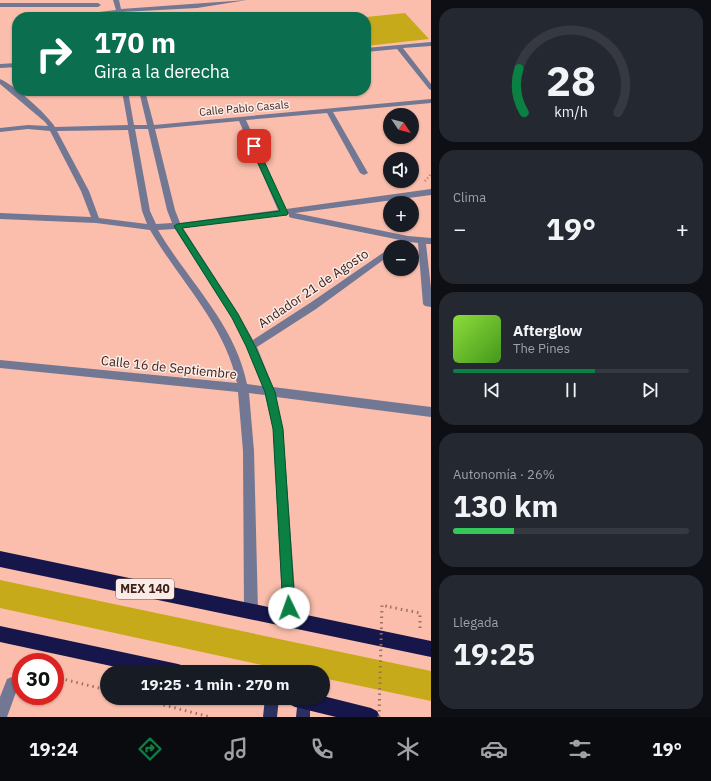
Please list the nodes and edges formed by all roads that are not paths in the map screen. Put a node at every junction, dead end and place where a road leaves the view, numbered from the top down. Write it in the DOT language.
graph roads {
  1 [pos="116,0"];
  2 [pos="244,0"];
  3 [pos="99,2"];
  4 [pos="0,5"];
  5 [pos="102,12"];
  6 [pos="119,12"];
  7 [pos="138,12"];
  8 [pos="431,44"];
  9 [pos="399,47"];
  10 [pos="371,50"];
  11 [pos="12,61"];
  12 [pos="0,62"];
  13 [pos="12,65"];
  14 [pos="0,66"];
  15 [pos="0,80"];
  16 [pos="431,88"];
  17 [pos="12,89"];
  18 [pos="20,96"];
  19 [pos="126,96"];
  20 [pos="143,96"];
  21 [pos="431,101"];
  22 [pos="329,111"];
  23 [pos="242,120"];
  24 [pos="151,127"];
  25 [pos="131,128"];
  26 [pos="54,129"];
  27 [pos="0,131"];
  28 [pos="364,173"];
  29 [pos="431,192"];
  30 [pos="284,213"];
  31 [pos="0,216"];
  32 [pos="96,220"];
  33 [pos="177,226"];
  34 [pos="152,227"];
  35 [pos="408,239"];
  36 [pos="426,241"];
  37 [pos="383,256"];
  38 [pos="428,304"];
  39 [pos="251,346"];
  40 [pos="0,364"];
  41 [pos="243,388"];
  42 [pos="270,392"];
  43 [pos="431,412"];
  44 [pos="0,559"];
  45 [pos="252,611"];
  46 [pos="290,620"];
  47 [pos="0,634"];
  48 [pos="426,648"];
  49 [pos="145,665"];
  50 [pos="12,684"];
  51 [pos="271,705"];
  52 [pos="301,705"];
  53 [pos="0,717"];
  54 [pos="270,717"];
  55 [pos="371,717"];
  1 -- 6 [label="street"];
  2 -- 7 [label="street"];
  3 -- 4 [label="street"];
  3 -- 5 [label="street"];
  8 -- 9 [label="street"];
  9 -- 10 [label="street"];
  9 -- 16 [label="street"];
  11 -- 12 [label="street"];
  13 -- 14 [label="street"];
  15 -- 17 [label="street"];
  18 -- 26 [label="street"];
  19 -- 25 [label="street"];
  20 -- 24 [label="street"];
  21 -- 22 [label="street, Calle Pablo Casals"];
  22 -- 23 [label="street, Calle Pablo Casals"];
  22 -- 28 [label="street"];
  23 -- 24 [label="street, Calle Pablo Casals"];
  23 -- 30 [label="street"];
  24 -- 25 [label="street, Calle Pablo Casals"];
  24 -- 33 [label="street"];
  25 -- 26 [label="street, Calle Pablo Casals"];
  25 -- 34 [label="street"];
  26 -- 27 [label="street, Calle Pablo Casals"];
  26 -- 32 [label="street"];
  29 -- 30 [label="street"];
  30 -- 33 [label="street"];
  30 -- 35 [label="street"];
  31 -- 32 [label="street"];
  32 -- 34 [label="street"];
  33 -- 34 [label="street"];
  33 -- 39 [label="street"];
  34 -- 41 [label="street"];
  35 -- 36 [label="street"];
  36 -- 38 [label="street"];
  37 -- 39 [label="street, Andador 21 de Agosto"];
  39 -- 42 [label="street"];
  40 -- 41 [label="street, Calle 16 de Septiembre"];
  41 -- 42 [label="street, Calle 16 de Septiembre"];
  41 -- 45 [label="street"];
  42 -- 43 [label="street, Calle 16 de Septiembre"];
  42 -- 46 [label="street"];
  44 -- 45 [label="highway, MEX 140"];
  45 -- 46 [label="highway, MEX 140"];
  46 -- 48 [label="highway, MEX 140"];
  47 -- 49 [label="highway"];
  50 -- 53 [label="street"];
  51 -- 54 [label="main road"];
  52 -- 55 [label="highway"];
}
